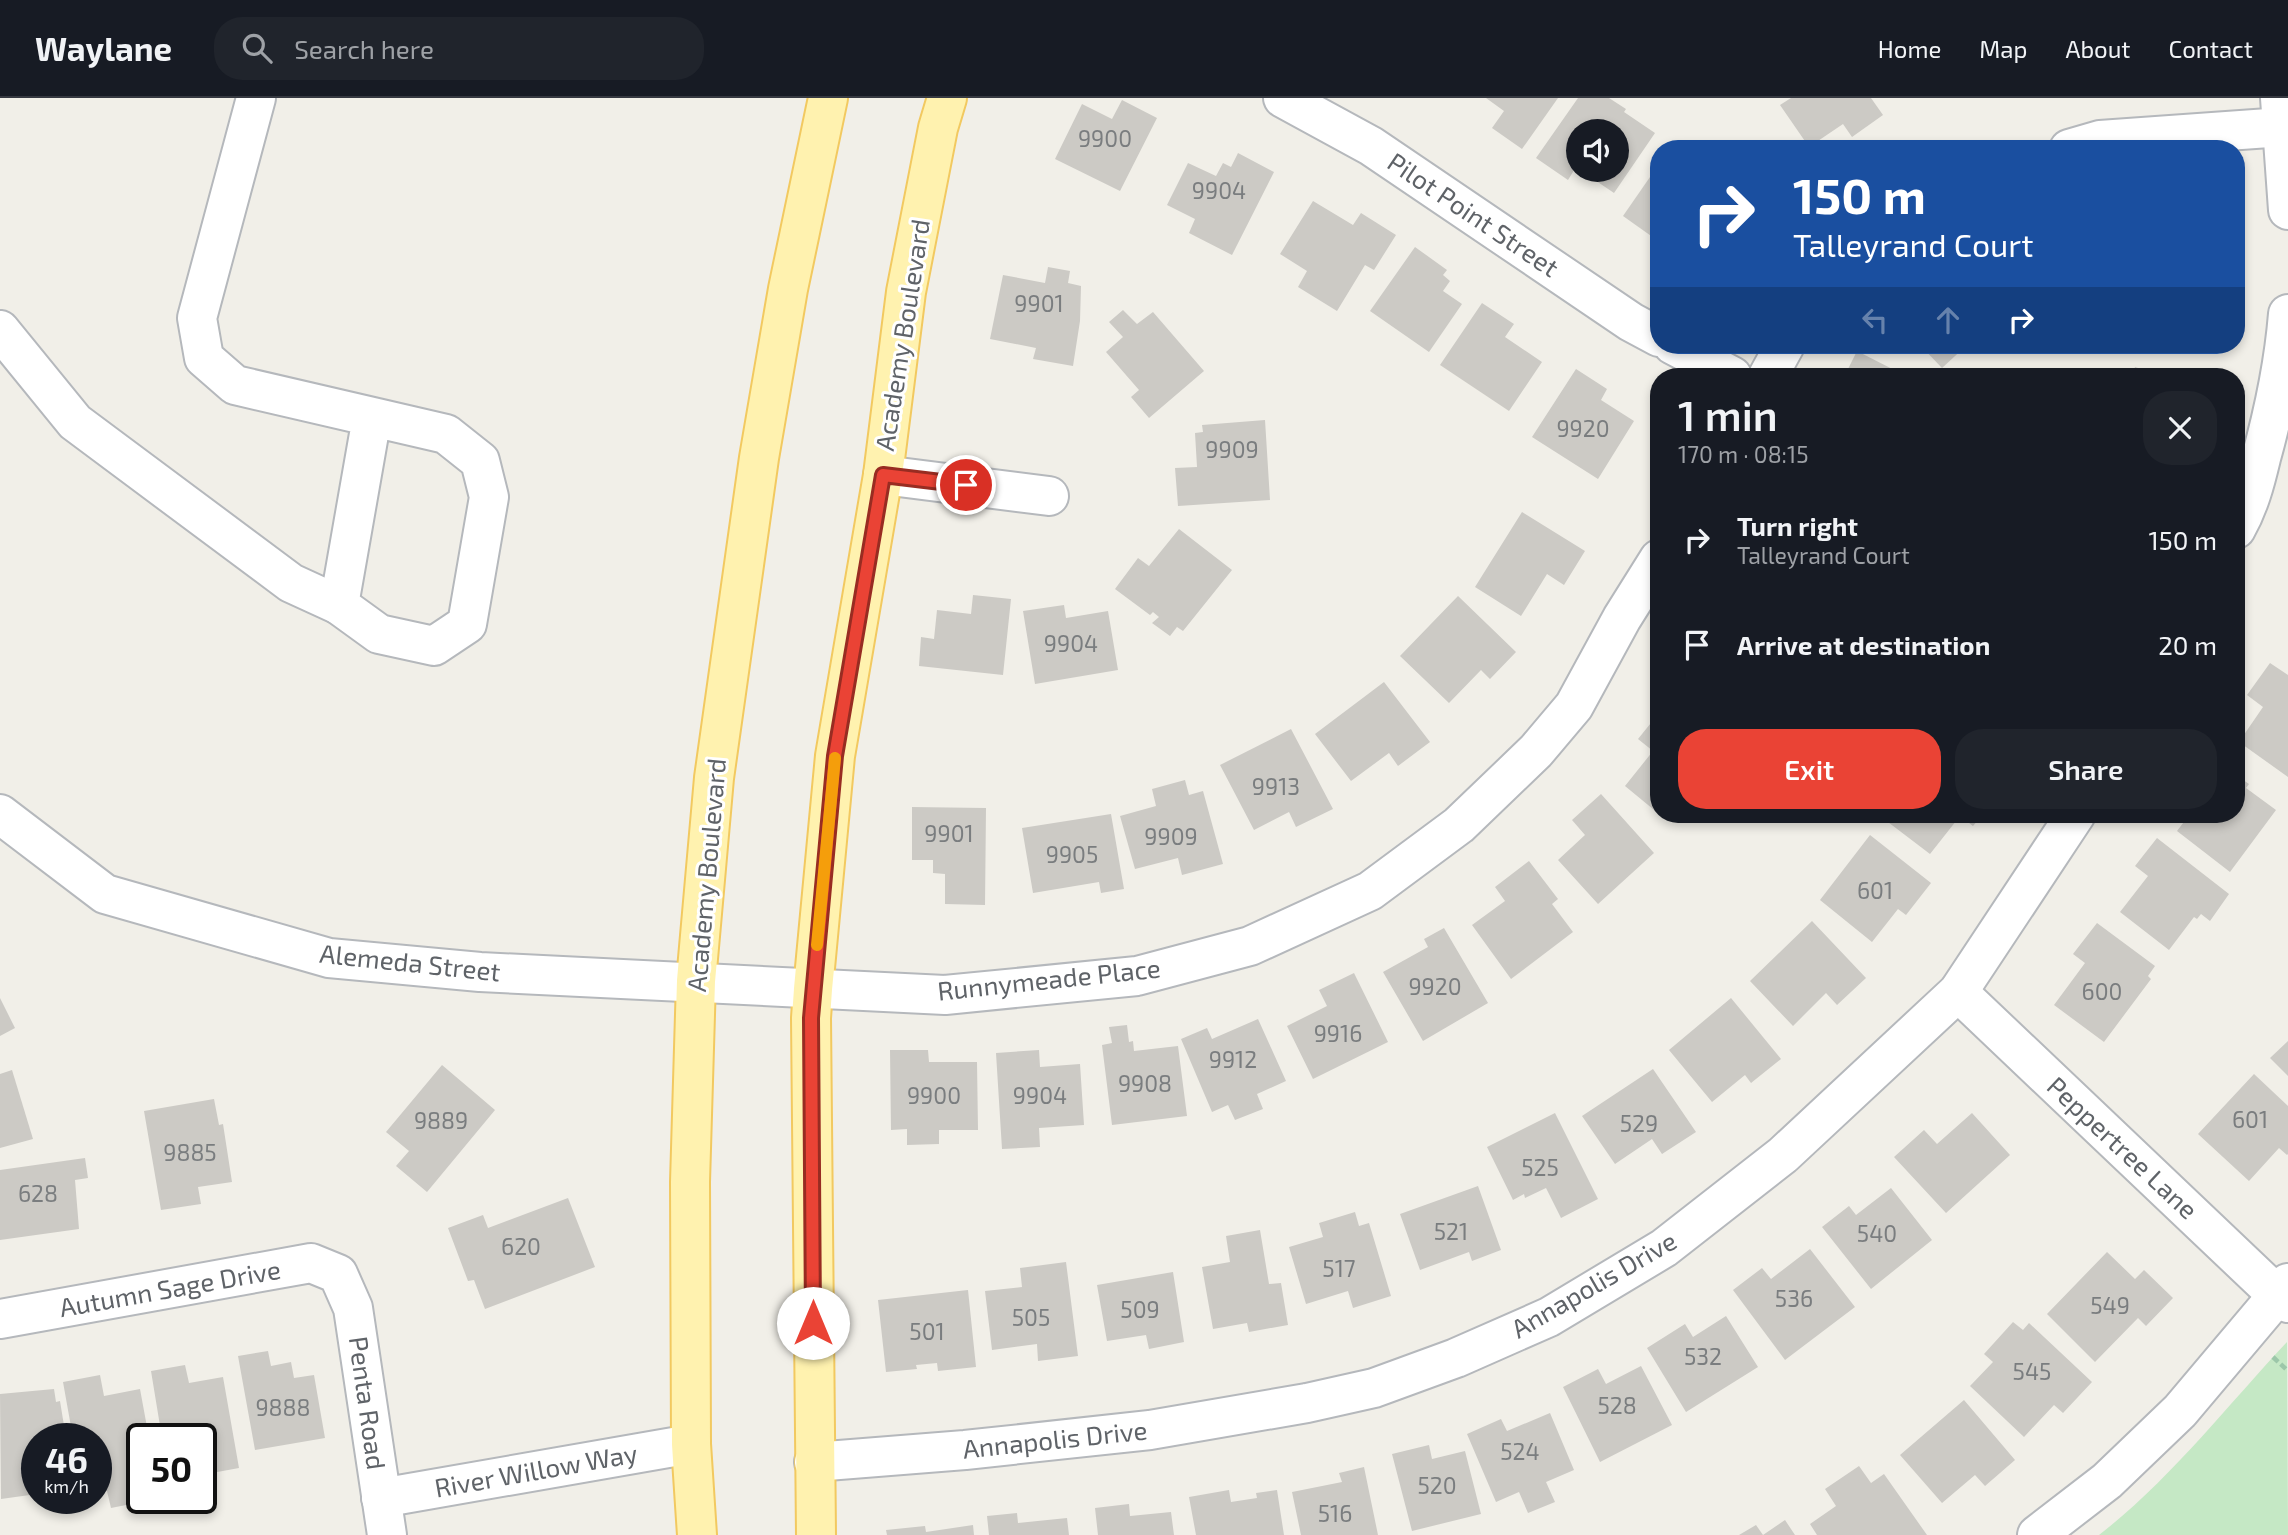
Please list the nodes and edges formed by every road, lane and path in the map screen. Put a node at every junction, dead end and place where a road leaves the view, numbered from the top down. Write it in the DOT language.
graph roads {
  1 [pos="256,98"];
  2 [pos="828,98"];
  3 [pos="947,98"];
  4 [pos="1283,98"];
  5 [pos="2282,112"];
  6 [pos="2100,140"];
  7 [pos="2288,210"];
  8 [pos="2288,314"];
  9 [pos="0,330"];
  10 [pos="1650,332"];
  11 [pos="1690,354"];
  12 [pos="1717,368"];
  13 [pos="372,417"];
  14 [pos="883,475"];
  15 [pos="1049,496"];
  16 [pos="2245,512"];
  17 [pos="1650,573"];
  18 [pos="339,605"];
  19 [pos="0,814"];
  20 [pos="2071,823"];
  21 [pos="696,981"];
  22 [pos="813,989"];
  23 [pos="1958,992"];
  24 [pos="338,1274"];
  25 [pos="2284,1293"];
  26 [pos="0,1319"];
  27 [pos="691,1444"];
  28 [pos="814,1462"];
  29 [pos="381,1498"];
  30 [pos="387,1535"];
  31 [pos="697,1535"];
  32 [pos="816,1535"];
  33 [pos="2037,1535"];
  1 -- 13 [label="street"];
  2 -- 21 [label="main road, Academy Boulevard"];
  3 -- 14 [label="main road, Academy Boulevard"];
  4 -- 10 [label="street, Pilot Point Street"];
  5 -- 6 [label="street"];
  5 -- 7 [label="street"];
  8 -- 16 [label="street"];
  9 -- 18 [label="street"];
  11 -- 12 [label="street"];
  13 -- 18 [label="street"];
  13 -- 18 [label="street"];
  14 -- 15 [label="street"];
  14 -- 22 [label="main road, Academy Boulevard"];
  17 -- 22 [label="street, Runnymeade Place"];
  19 -- 21 [label="street, Alemeda Street"];
  20 -- 23 [label="street, Annapolis Drive"];
  21 -- 22 [label="street, Alemeda Street"];
  21 -- 27 [label="main road, Academy Boulevard"];
  22 -- 28 [label="main road, Academy Boulevard"];
  23 -- 25 [label="street, Peppertree Lane"];
  23 -- 28 [label="street, Annapolis Drive"];
  24 -- 26 [label="street, Autumn Sage Drive"];
  24 -- 29 [label="street, Penta Road"];
  25 -- 33 [label="street"];
  27 -- 29 [label="street, River Willow Way"];
  27 -- 31 [label="main road, Academy Boulevard"];
  28 -- 32 [label="main road, Academy Boulevard"];
  29 -- 30 [label="street, Penta Road"];
}
